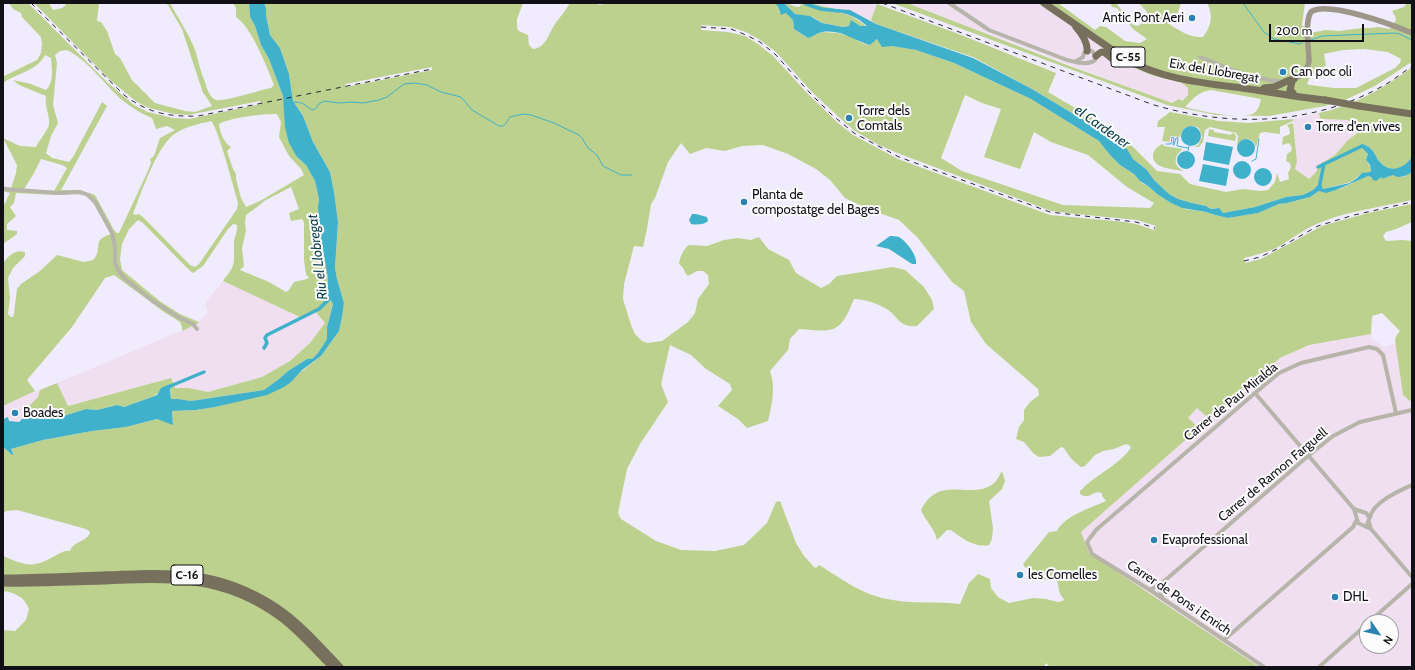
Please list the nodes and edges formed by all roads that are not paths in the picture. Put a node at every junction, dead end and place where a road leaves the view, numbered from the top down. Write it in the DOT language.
graph roads {
  1 [pos="949,3"];
  2 [pos="1044,3"];
  3 [pos="1050,3"];
  4 [pos="1059,13"];
  5 [pos="1412,33"];
  6 [pos="1085,54"];
  7 [pos="1096,56"];
  8 [pos="1200,57"];
  9 [pos="1075,62"];
  10 [pos="1086,62"];
  11 [pos="1154,72"];
  12 [pos="1288,82"];
  13 [pos="1263,90"];
  14 [pos="1281,91"];
  15 [pos="1293,94"];
  16 [pos="1412,113"];
  17 [pos="3,189"];
  18 [pos="197,329"];
  19 [pos="1255,393"];
  20 [pos="1412,410"];
  21 [pos="1396,413"];
  22 [pos="1308,456"];
  23 [pos="1412,485"];
  24 [pos="1354,509"];
  25 [pos="1373,510"];
  26 [pos="1364,512"];
  27 [pos="1370,517"];
  28 [pos="1359,522"];
  29 [pos="1368,522"];
  30 [pos="1371,529"];
  31 [pos="1087,542"];
  32 [pos="1412,577"];
  33 [pos="3,578"];
  34 [pos="3,583"];
  35 [pos="1162,583"];
  36 [pos="1412,584"];
  37 [pos="1150,590"];
  38 [pos="1163,599"];
  39 [pos="1378,614"];
  40 [pos="1359,631"];
  41 [pos="1224,640"];
  42 [pos="332,667"];
  43 [pos="340,667"];
  44 [pos="1264,667"];
  45 [pos="1319,667"];
  1 -- 9 [label="street"];
  2 -- 4 [label="highway, Eix del Llobregat / C-55"];
  3 -- 13 [label="highway, Eix del Llobregat / C-55"];
  4 -- 6 [label="highway"];
  4 -- 11 [label="highway, Eix del Llobregat / C-55"];
  5 -- 12 [label="street"];
  6 -- 7 [label="street"];
  6 -- 9 [label="street"];
  6 -- 10 [label="street"];
  7 -- 10 [label="street"];
  7 -- 11 [label="highway"];
  8 -- 12 [label="street"];
  9 -- 10 [label="street"];
  11 -- 13 [label="highway, Eix del Llobregat / C-55"];
  12 -- 13 [label="highway"];
  12 -- 14 [label="highway"];
  12 -- 15 [label="highway"];
  13 -- 14 [label="highway"];
  13 -- 15 [label="highway, Eix del Llobregat / C-55"];
  14 -- 15 [label="highway"];
  15 -- 16 [label="highway, Eix del Llobregat / C-55, bridge"];
  17 -- 18 [label="street"];
  19 -- 21 [label="street, Carrer de Pau Miralda"];
  19 -- 22 [label="street"];
  19 -- 31 [label="street, Carrer de Pau Miralda"];
  20 -- 21 [label="street, Carrer de Ramon Farguell"];
  21 -- 22 [label="street, Carrer de Ramon Farguell"];
  22 -- 24 [label="street"];
  22 -- 35 [label="street, Carrer de Ramon Farguell"];
  23 -- 25 [label="street"];
  24 -- 26 [label="street"];
  24 -- 28 [label="street"];
  25 -- 26 [label="street"];
  25 -- 27 [label="street"];
  26 -- 27 [label="street"];
  26 -- 28 [label="street"];
  27 -- 29 [label="street"];
  28 -- 29 [label="street"];
  28 -- 30 [label="street"];
  28 -- 41 [label="street"];
  29 -- 30 [label="street"];
  30 -- 32 [label="street"];
  31 -- 37 [label="street, Carrer de Pons i Enrich"];
  33 -- 43 [label="highway, C-16"];
  34 -- 42 [label="highway, C-16"];
  35 -- 37 [label="street, Carrer de Ramon Farguell"];
  35 -- 38 [label="street"];
  36 -- 39 [label="street"];
  37 -- 38 [label="street, Carrer de Pons i Enrich"];
  38 -- 41 [label="street, Carrer de Pons i Enrich"];
  40 -- 45 [label="street"];
  41 -- 44 [label="street, Carrer de Pons i Enrich"];
}
